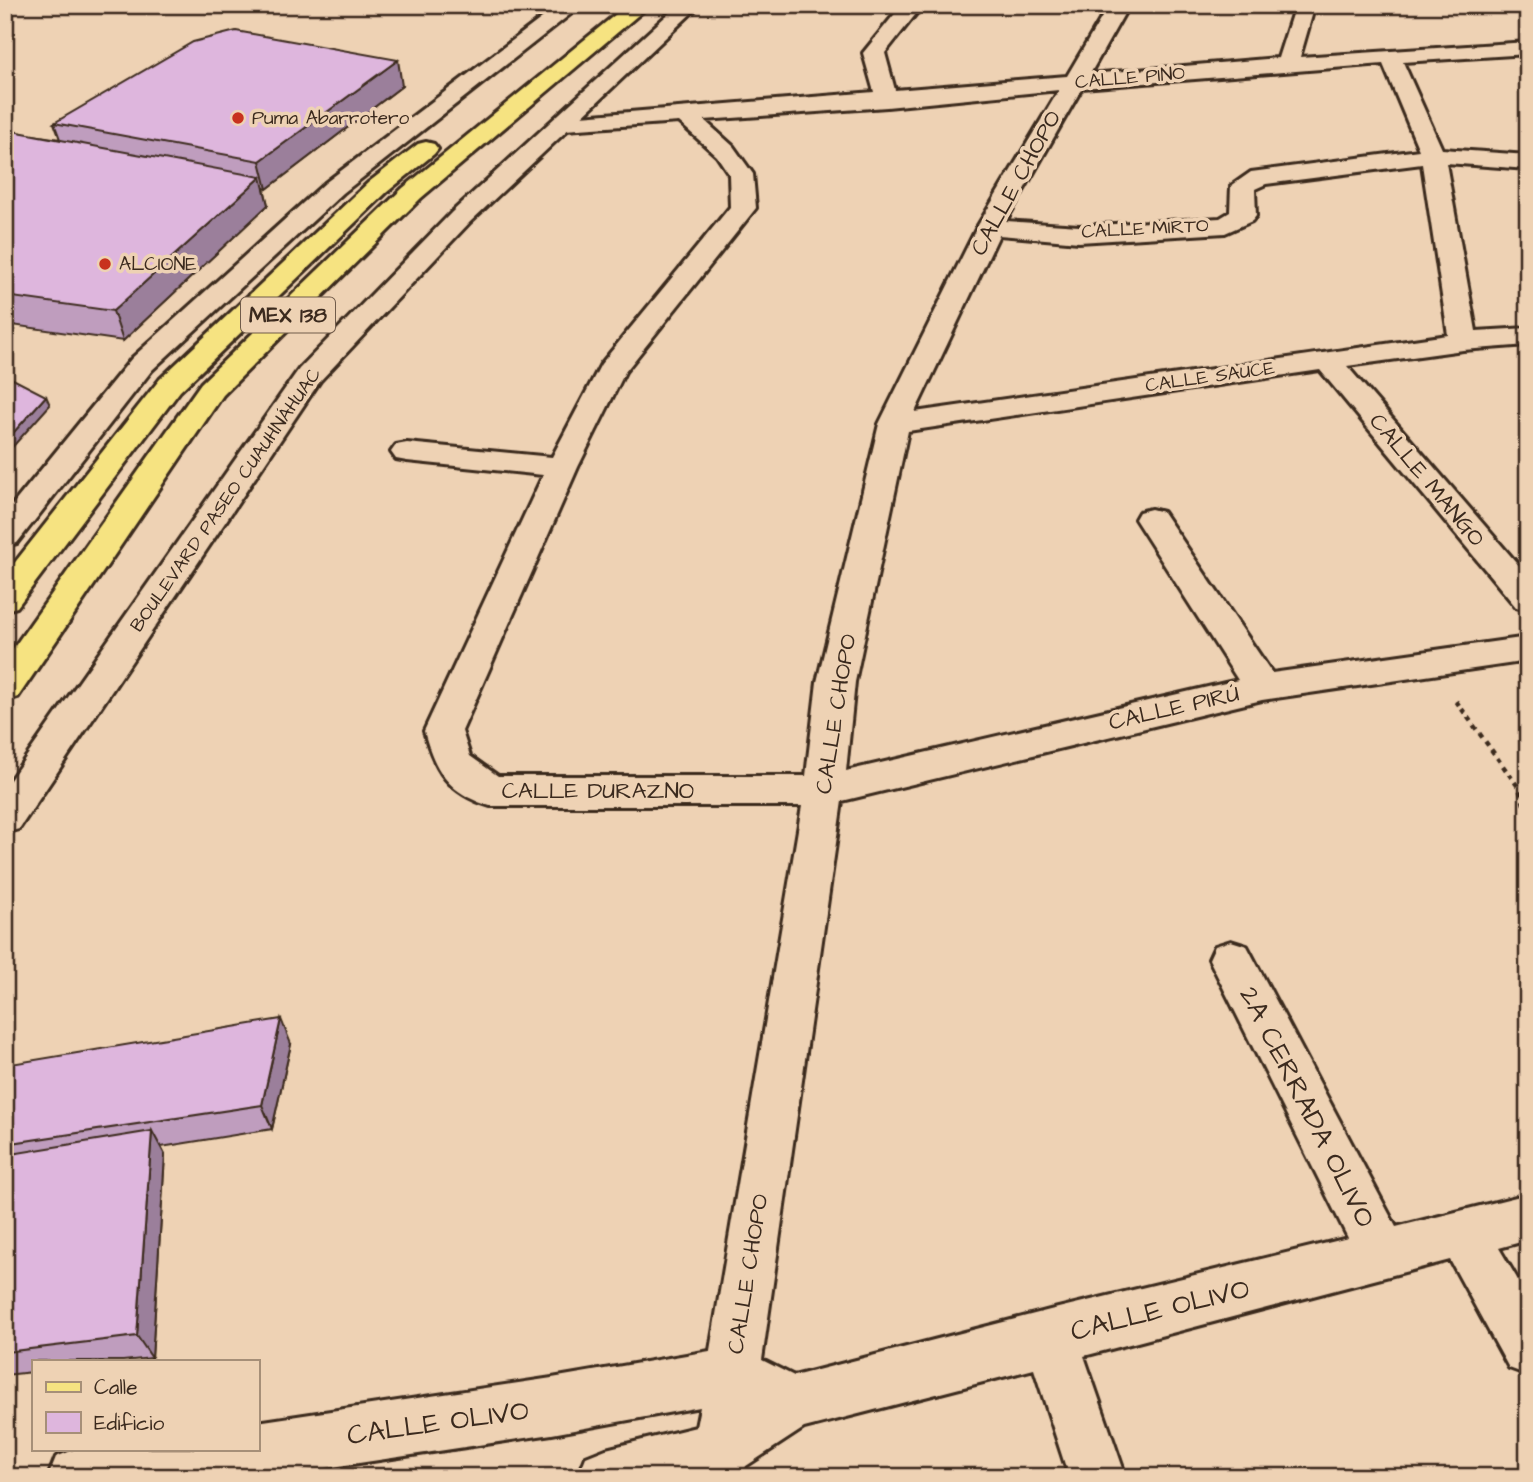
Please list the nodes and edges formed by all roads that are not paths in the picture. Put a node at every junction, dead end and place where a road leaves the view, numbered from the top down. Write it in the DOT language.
graph roads {
  1 [pos="572,5"];
  2 [pos="606,5"];
  3 [pos="640,5"];
  4 [pos="690,5"];
  5 [pos="913,5"];
  6 [pos="1119,5"];
  7 [pos="1305,5"];
  8 [pos="1528,48"];
  9 [pos="1390,56"];
  10 [pos="1287,64"];
  11 [pos="1071,84"];
  12 [pos="887,100"];
  13 [pos="685,114"];
  14 [pos="565,123"];
  15 [pos="1433,155"];
  16 [pos="1528,162"];
  17 [pos="989,227"];
  18 [pos="1528,336"];
  19 [pos="1463,341"];
  20 [pos="1327,360"];
  21 [pos="894,424"];
  22 [pos="407,452"];
  23 [pos="562,467"];
  24 [pos="1151,519"];
  25 [pos="5,536"];
  26 [pos="5,599"];
  27 [pos="1528,600"];
  28 [pos="1528,649"];
  29 [pos="1262,687"];
  30 [pos="5,688"];
  31 [pos="824,791"];
  32 [pos="5,818"];
  33 [pos="1231,959"];
  34 [pos="1528,1217"];
  35 [pos="1463,1234"];
  36 [pos="1384,1256"];
  37 [pos="1050,1336"];
  38 [pos="1528,1349"];
  39 [pos="733,1374"];
  40 [pos="792,1404"];
  41 [pos="257,1450"];
  42 [pos="259,1450"];
  43 [pos="718,1464"];
  44 [pos="76,1477"];
  45 [pos="606,1477"];
  46 [pos="1098,1477"];
  1 -- 25 [label="street, MEX 138"];
  2 -- 26 [label="main road, MEX 138"];
  3 -- 30 [label="main road, MEX 138"];
  4 -- 14 [label="street, BOULEVARD PASEO CUAUHNÁHUAC / MEX 138"];
  5 -- 12 [label="street"];
  6 -- 11 [label="street, CALLE CHOPO"];
  7 -- 10 [label="street"];
  8 -- 9 [label="street, CALLE PINO"];
  9 -- 10 [label="street, CALLE PINO"];
  9 -- 15 [label="street"];
  10 -- 11 [label="street, CALLE PINO"];
  11 -- 12 [label="street, CALLE PINO"];
  11 -- 17 [label="street, CALLE CHOPO"];
  12 -- 13 [label="street, CALLE PINO"];
  13 -- 14 [label="street, CALLE PINO"];
  13 -- 23 [label="street, CALLE DURAZNO"];
  14 -- 32 [label="street, BOULEVARD PASEO CUAUHNÁHUAC / MEX 138"];
  15 -- 16 [label="street"];
  15 -- 17 [label="street, CALLE MIRTO"];
  15 -- 19 [label="street"];
  17 -- 21 [label="street, CALLE CHOPO"];
  18 -- 19 [label="street, CALLE SAUCE"];
  19 -- 20 [label="street, CALLE SAUCE"];
  20 -- 21 [label="street, CALLE SAUCE"];
  20 -- 27 [label="street, CALLE MANGO"];
  21 -- 31 [label="street, CALLE CHOPO"];
  22 -- 23 [label="street"];
  23 -- 31 [label="street, CALLE DURAZNO"];
  24 -- 29 [label="street"];
  28 -- 29 [label="street, CALLE PIRÚ"];
  29 -- 31 [label="street, CALLE PIRÚ"];
  31 -- 39 [label="street, CALLE CHOPO"];
  33 -- 36 [label="street, 2A CERRADA OLIVO"];
  34 -- 35 [label="street, CALLE OLIVO"];
  35 -- 36 [label="street, CALLE OLIVO"];
  35 -- 38 [label="street"];
  36 -- 37 [label="street, CALLE OLIVO"];
  37 -- 40 [label="street, CALLE OLIVO"];
  37 -- 46 [label="street"];
  39 -- 40 [label="street"];
  39 -- 42 [label="street, CALLE OLIVO"];
  39 -- 43 [label="street, CALLE CHOPO"];
  40 -- 43 [label="street, CALLE OLIVO"];
  41 -- 44 [label="street, CALLE OLIVO"];
  43 -- 45 [label="street, CALLE OLIVO"];
}
